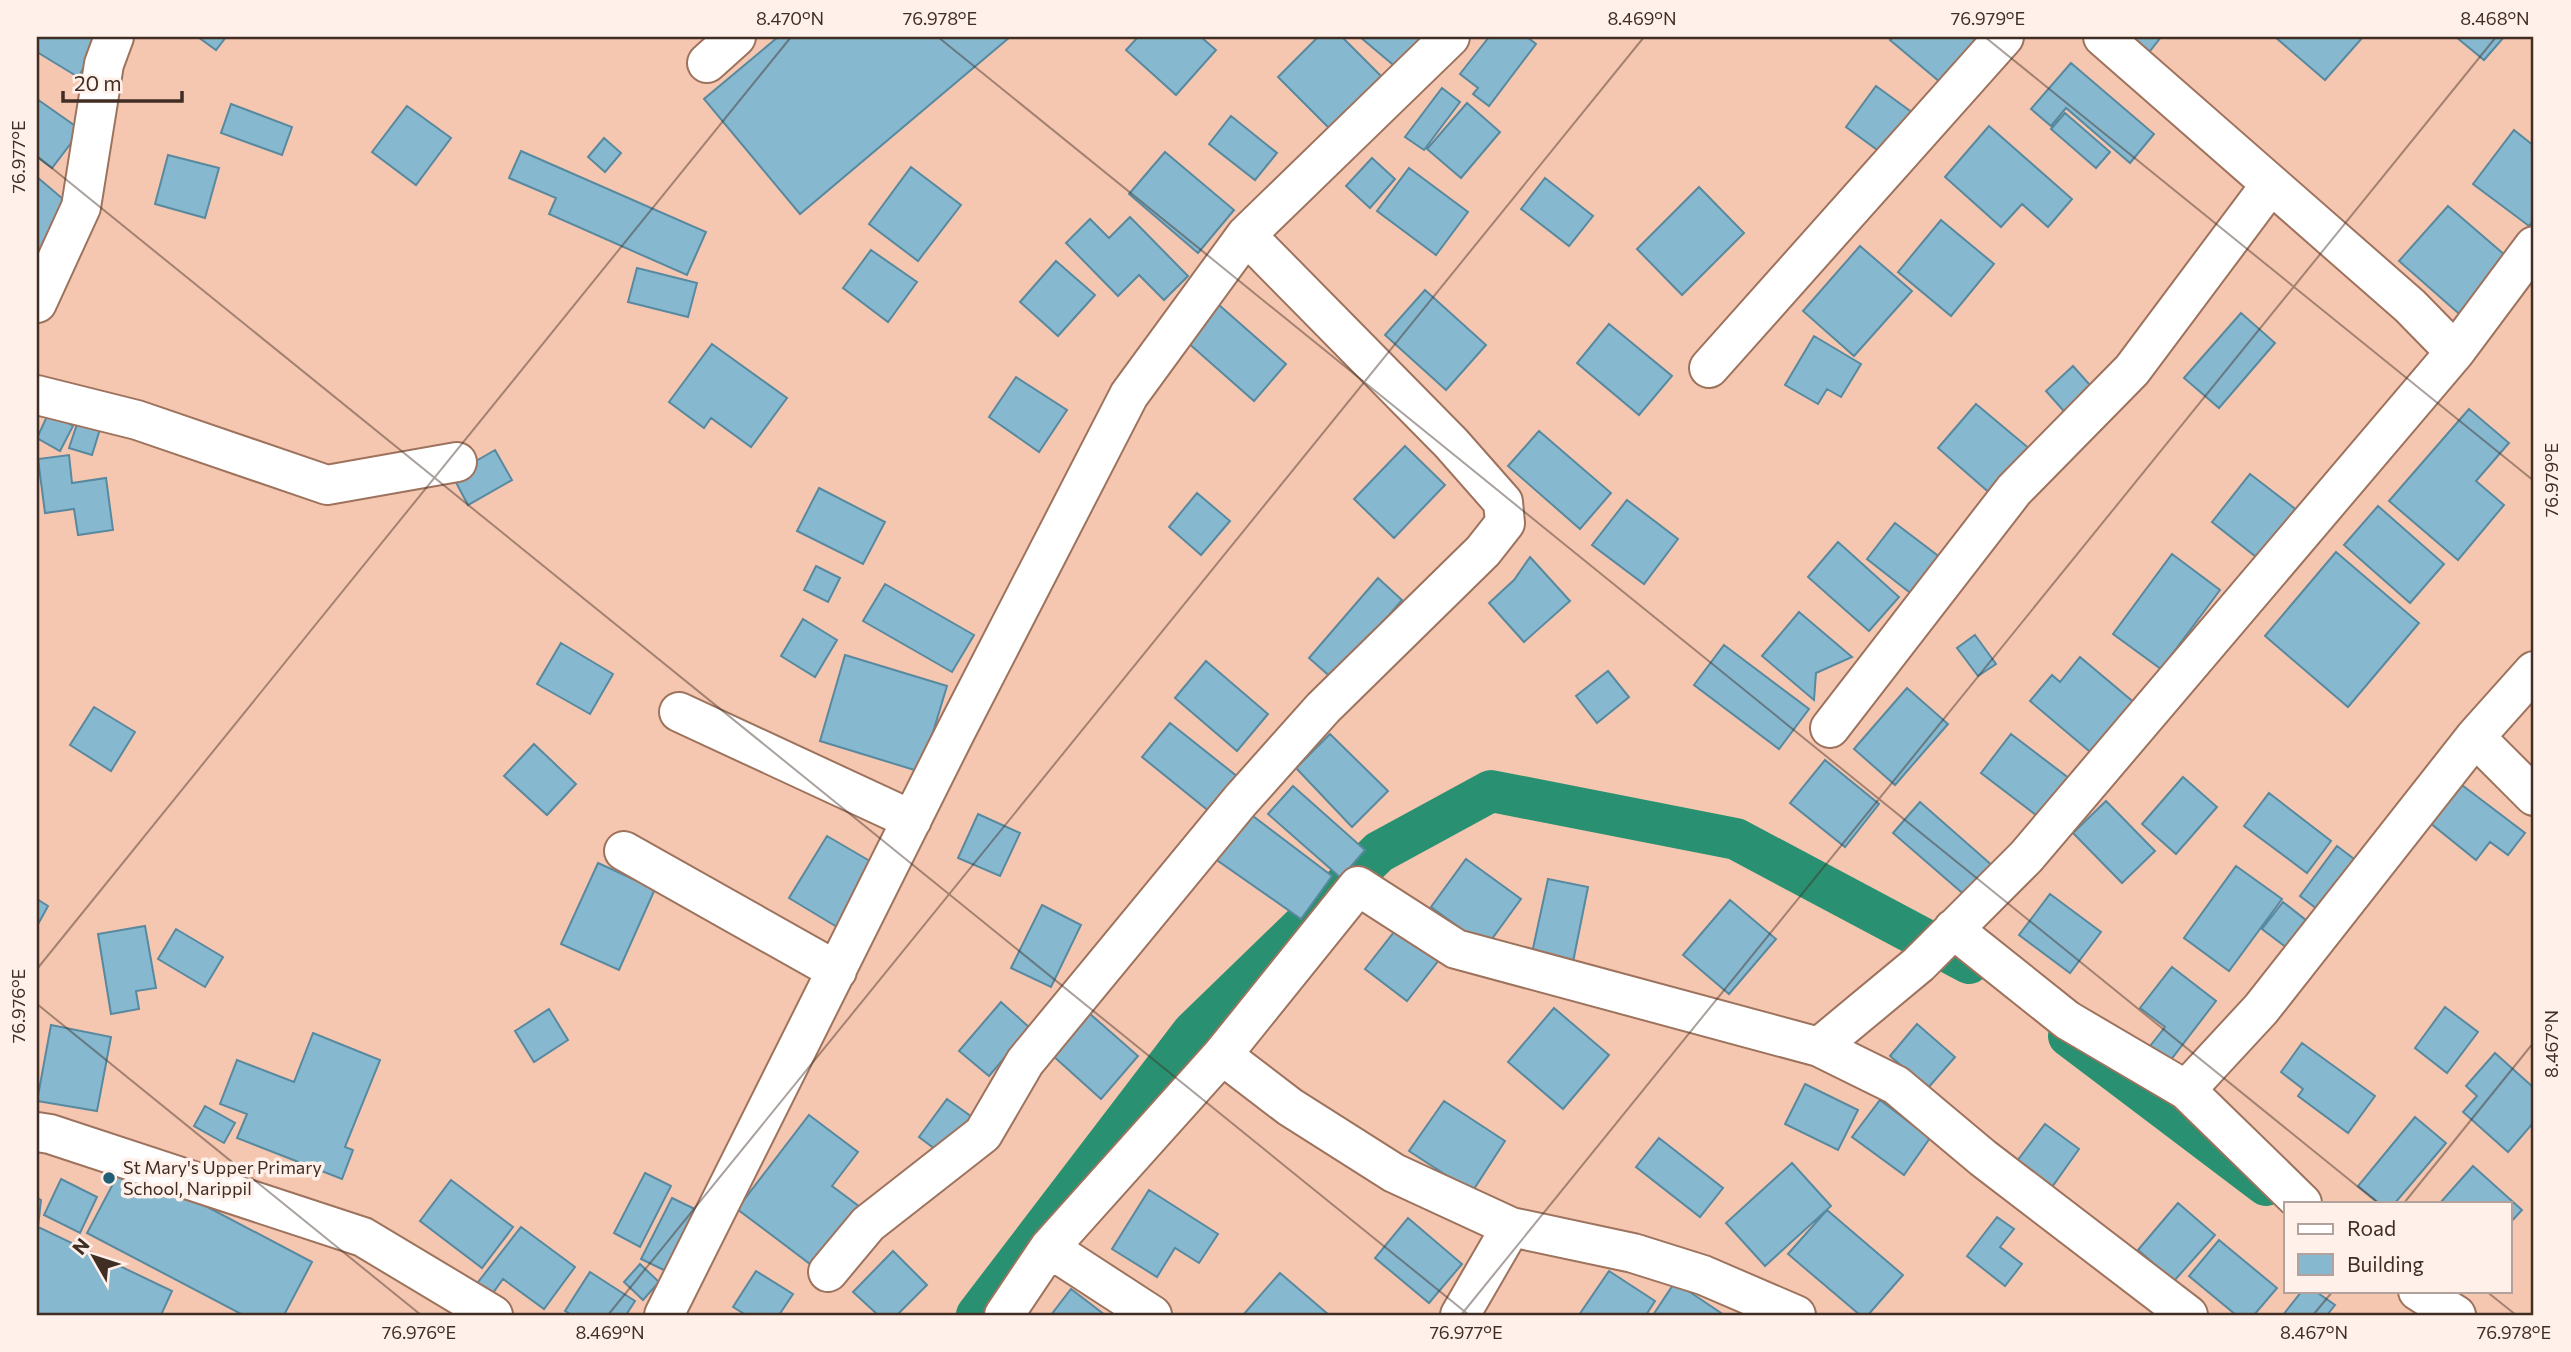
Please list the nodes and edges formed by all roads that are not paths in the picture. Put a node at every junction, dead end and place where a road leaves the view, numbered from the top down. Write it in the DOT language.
graph roads {
  1 [pos="114,37"];
  2 [pos="736,37"];
  3 [pos="1450,37"];
  4 [pos="2004,37"];
  5 [pos="2103,37"];
  6 [pos="708,62"];
  7 [pos="2271,184"];
  8 [pos="1246,235"];
  9 [pos="2534,246"];
  10 [pos="37,303"];
  11 [pos="2455,352"];
  12 [pos="1709,368"];
  13 [pos="37,395"];
  14 [pos="457,462"];
  15 [pos="2534,671"];
  16 [pos="679,712"];
  17 [pos="1830,728"];
  18 [pos="2475,737"];
  19 [pos="2534,796"];
  20 [pos="912,820"];
  21 [pos="624,851"];
  22 [pos="1953,929"];
  23 [pos="838,971"];
  24 [pos="1819,1048"];
  25 [pos="1222,1055"];
  26 [pos="2186,1090"];
  27 [pos="37,1132"];
  28 [pos="2301,1202"];
  29 [pos="1511,1227"];
  30 [pos="1049,1248"];
  31 [pos="828,1272"];
  32 [pos="2420,1292"];
  33 [pos="2161,1308"];
  34 [pos="493,1315"];
  35 [pos="664,1315"];
  36 [pos="1004,1315"];
  37 [pos="1152,1315"];
  38 [pos="1460,1315"];
  39 [pos="1796,1315"];
  40 [pos="2456,1315"];
  1 -- 10 [label="street"];
  2 -- 6 [label="street"];
  3 -- 8 [label="street"];
  4 -- 12 [label="street"];
  5 -- 7 [label="street"];
  7 -- 11 [label="street"];
  7 -- 17 [label="street"];
  8 -- 20 [label="street"];
  8 -- 31 [label="street"];
  9 -- 11 [label="street"];
  11 -- 22 [label="street"];
  13 -- 14 [label="street"];
  15 -- 18 [label="street"];
  16 -- 20 [label="street"];
  18 -- 19 [label="street"];
  18 -- 26 [label="street"];
  20 -- 23 [label="street"];
  21 -- 23 [label="street"];
  22 -- 24 [label="street"];
  22 -- 26 [label="street"];
  23 -- 35 [label="street"];
  24 -- 25 [label="street"];
  24 -- 33 [label="street"];
  25 -- 29 [label="street"];
  25 -- 30 [label="street"];
  26 -- 28 [label="street"];
  27 -- 34 [label="street"];
  29 -- 38 [label="street"];
  29 -- 39 [label="street"];
  30 -- 36 [label="street"];
  30 -- 37 [label="street"];
  32 -- 40 [label="street"];
}
